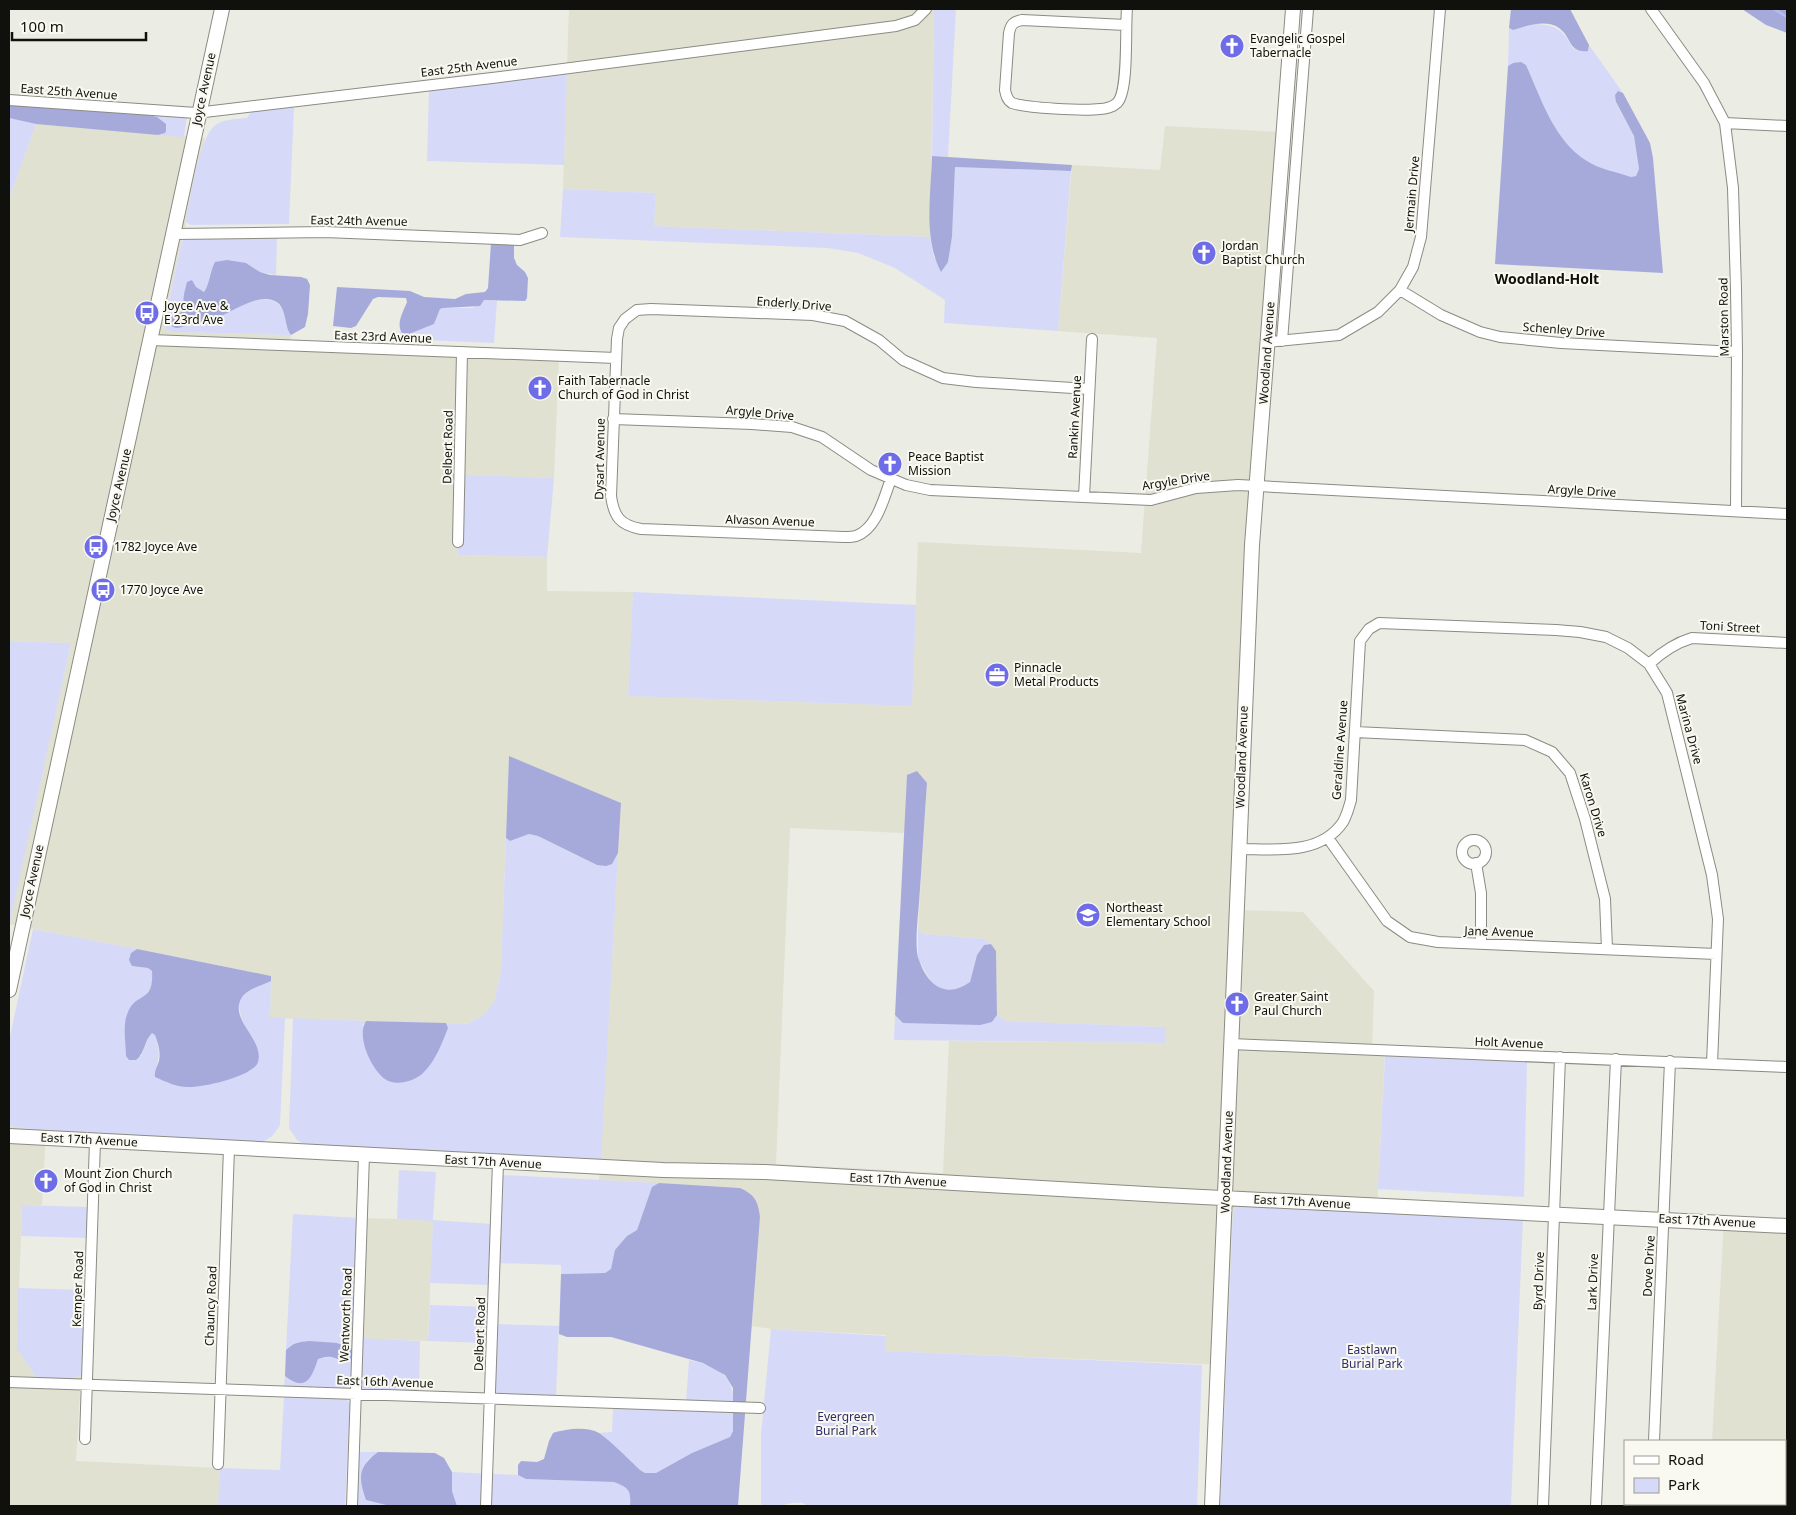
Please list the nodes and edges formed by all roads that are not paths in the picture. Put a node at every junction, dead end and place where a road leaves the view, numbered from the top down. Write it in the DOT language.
graph roads {
  1 [pos="222,9"];
  2 [pos="926,9"];
  3 [pos="1127,9"];
  4 [pos="1293,9"];
  5 [pos="1308,9"];
  6 [pos="1440,9"];
  7 [pos="1651,9"];
  8 [pos="1126,25"];
  9 [pos="9,100"];
  10 [pos="199,112"];
  11 [pos="1725,123"];
  12 [pos="1787,126"];
  13 [pos="542,233"];
  14 [pos="174,234"];
  15 [pos="1400,290"];
  16 [pos="617,339"];
  17 [pos="1092,339"];
  18 [pos="150,340"];
  19 [pos="1282,341"];
  20 [pos="1268,342"];
  21 [pos="462,352"];
  22 [pos="1737,352"];
  23 [pos="616,358"];
  24 [pos="1089,389"];
  25 [pos="613,419"];
  26 [pos="891,479"];
  27 [pos="1256,486"];
  28 [pos="1084,497"];
  29 [pos="1736,511"];
  30 [pos="1787,514"];
  31 [pos="618,518"];
  32 [pos="458,542"];
  33 [pos="1368,629"];
  34 [pos="1787,643"];
  35 [pos="1649,664"];
  36 [pos="1355,732"];
  37 [pos="1328,838"];
  38 [pos="1239,849"];
  39 [pos="1476,863"];
  40 [pos="1481,944"];
  41 [pos="1607,950"];
  42 [pos="1716,954"];
  43 [pos="9,990"];
  44 [pos="1231,1044"];
  45 [pos="1560,1057"];
  46 [pos="1616,1059"];
  47 [pos="1670,1061"];
  48 [pos="1712,1063"];
  49 [pos="1787,1067"];
  50 [pos="9,1136"];
  51 [pos="95,1141"];
  52 [pos="229,1148"];
  53 [pos="364,1155"];
  54 [pos="498,1162"];
  55 [pos="1226,1198"];
  56 [pos="1554,1215"];
  57 [pos="1608,1218"];
  58 [pos="1664,1219"];
  59 [pos="1787,1226"];
  60 [pos="9,1382"];
  61 [pos="87,1385"];
  62 [pos="221,1389"];
  63 [pos="356,1394"];
  64 [pos="490,1398"];
  65 [pos="760,1408"];
  66 [pos="85,1439"];
  67 [pos="1654,1440"];
  68 [pos="218,1464"];
  69 [pos="352,1506"];
  70 [pos="486,1506"];
  71 [pos="1212,1506"];
  72 [pos="1543,1506"];
  73 [pos="1596,1506"];
  1 -- 10 [label="street, Joyce Avenue"];
  2 -- 10 [label="street, East 25th Avenue"];
  3 -- 8 [label="street"];
  4 -- 20 [label="street, Woodland Avenue"];
  5 -- 19 [label="street"];
  6 -- 15 [label="street, Jermain Drive"];
  7 -- 11 [label="street"];
  8 -- 8 [label="street"];
  9 -- 10 [label="street, East 25th Avenue"];
  10 -- 14 [label="street, Joyce Avenue"];
  11 -- 12 [label="street"];
  11 -- 22 [label="street, Marston Road"];
  13 -- 14 [label="street, East 24th Avenue"];
  14 -- 18 [label="street, Joyce Avenue"];
  15 -- 19 [label="street, Jermain Drive"];
  15 -- 22 [label="street, Schenley Drive"];
  16 -- 23 [label="street, Dysart Avenue"];
  16 -- 24 [label="street, Enderly Drive"];
  17 -- 24 [label="street, Rankin Avenue"];
  18 -- 21 [label="street, East 23rd Avenue"];
  18 -- 43 [label="street, Joyce Avenue"];
  19 -- 20 [label="street, Jermain Drive"];
  20 -- 27 [label="street, Woodland Avenue"];
  21 -- 23 [label="street, East 23rd Avenue"];
  21 -- 32 [label="street, Delbert Road"];
  22 -- 29 [label="street, Marston Road"];
  23 -- 25 [label="street, Dysart Avenue"];
  24 -- 28 [label="street, Rankin Avenue"];
  25 -- 26 [label="street, Argyle Drive"];
  25 -- 31 [label="street, Dysart Avenue"];
  26 -- 28 [label="street, Argyle Drive"];
  26 -- 31 [label="street, Alvason Avenue"];
  27 -- 28 [label="street, Argyle Drive"];
  27 -- 29 [label="street, Argyle Drive"];
  27 -- 38 [label="street, Woodland Avenue"];
  29 -- 30 [label="street, Argyle Drive"];
  33 -- 35 [label="street, Marina Drive"];
  33 -- 36 [label="street, Geraldine Avenue"];
  34 -- 35 [label="street, Toni Street"];
  35 -- 42 [label="street, Marina Drive"];
  36 -- 37 [label="street, Geraldine Avenue"];
  36 -- 41 [label="street, Karon Drive"];
  37 -- 38 [label="street"];
  37 -- 40 [label="street, Jane Avenue"];
  38 -- 44 [label="street, Woodland Avenue"];
  39 -- 40 [label="street"];
  40 -- 41 [label="street, Jane Avenue"];
  41 -- 42 [label="street, Jane Avenue"];
  42 -- 48 [label="street, Marina Drive"];
  44 -- 45 [label="street, Holt Avenue"];
  44 -- 55 [label="street, Woodland Avenue"];
  45 -- 46 [label="street, Holt Avenue"];
  45 -- 56 [label="street, Byrd Drive"];
  46 -- 47 [label="street, Holt Avenue"];
  46 -- 57 [label="street, Lark Drive"];
  47 -- 48 [label="street, Holt Avenue"];
  47 -- 58 [label="street, Dove Drive"];
  48 -- 49 [label="street, Holt Avenue"];
  50 -- 51 [label="street, East 17th Avenue"];
  51 -- 52 [label="street, East 17th Avenue"];
  51 -- 61 [label="street, Kemper Road"];
  52 -- 53 [label="street, East 17th Avenue"];
  52 -- 62 [label="street, Chauncy Road"];
  53 -- 54 [label="street, East 17th Avenue"];
  53 -- 63 [label="street, Wentworth Road"];
  54 -- 55 [label="street, East 17th Avenue"];
  54 -- 64 [label="street, Delbert Road"];
  55 -- 56 [label="street, East 17th Avenue"];
  55 -- 71 [label="street, Woodland Avenue"];
  56 -- 57 [label="street, East 17th Avenue"];
  56 -- 72 [label="street, Byrd Drive"];
  57 -- 58 [label="street, East 17th Avenue"];
  57 -- 73 [label="street, Lark Drive"];
  58 -- 59 [label="street, East 17th Avenue"];
  58 -- 67 [label="street, Dove Drive"];
  60 -- 61 [label="street, East 16th Avenue"];
  61 -- 62 [label="street, East 16th Avenue"];
  61 -- 66 [label="street, Kemper Road"];
  62 -- 63 [label="street, East 16th Avenue"];
  62 -- 68 [label="street, Chauncy Road"];
  63 -- 64 [label="street, East 16th Avenue"];
  63 -- 69 [label="street, Wentworth Road"];
  64 -- 65 [label="street, East 16th Avenue"];
  64 -- 70 [label="street, Delbert Road"];
}
